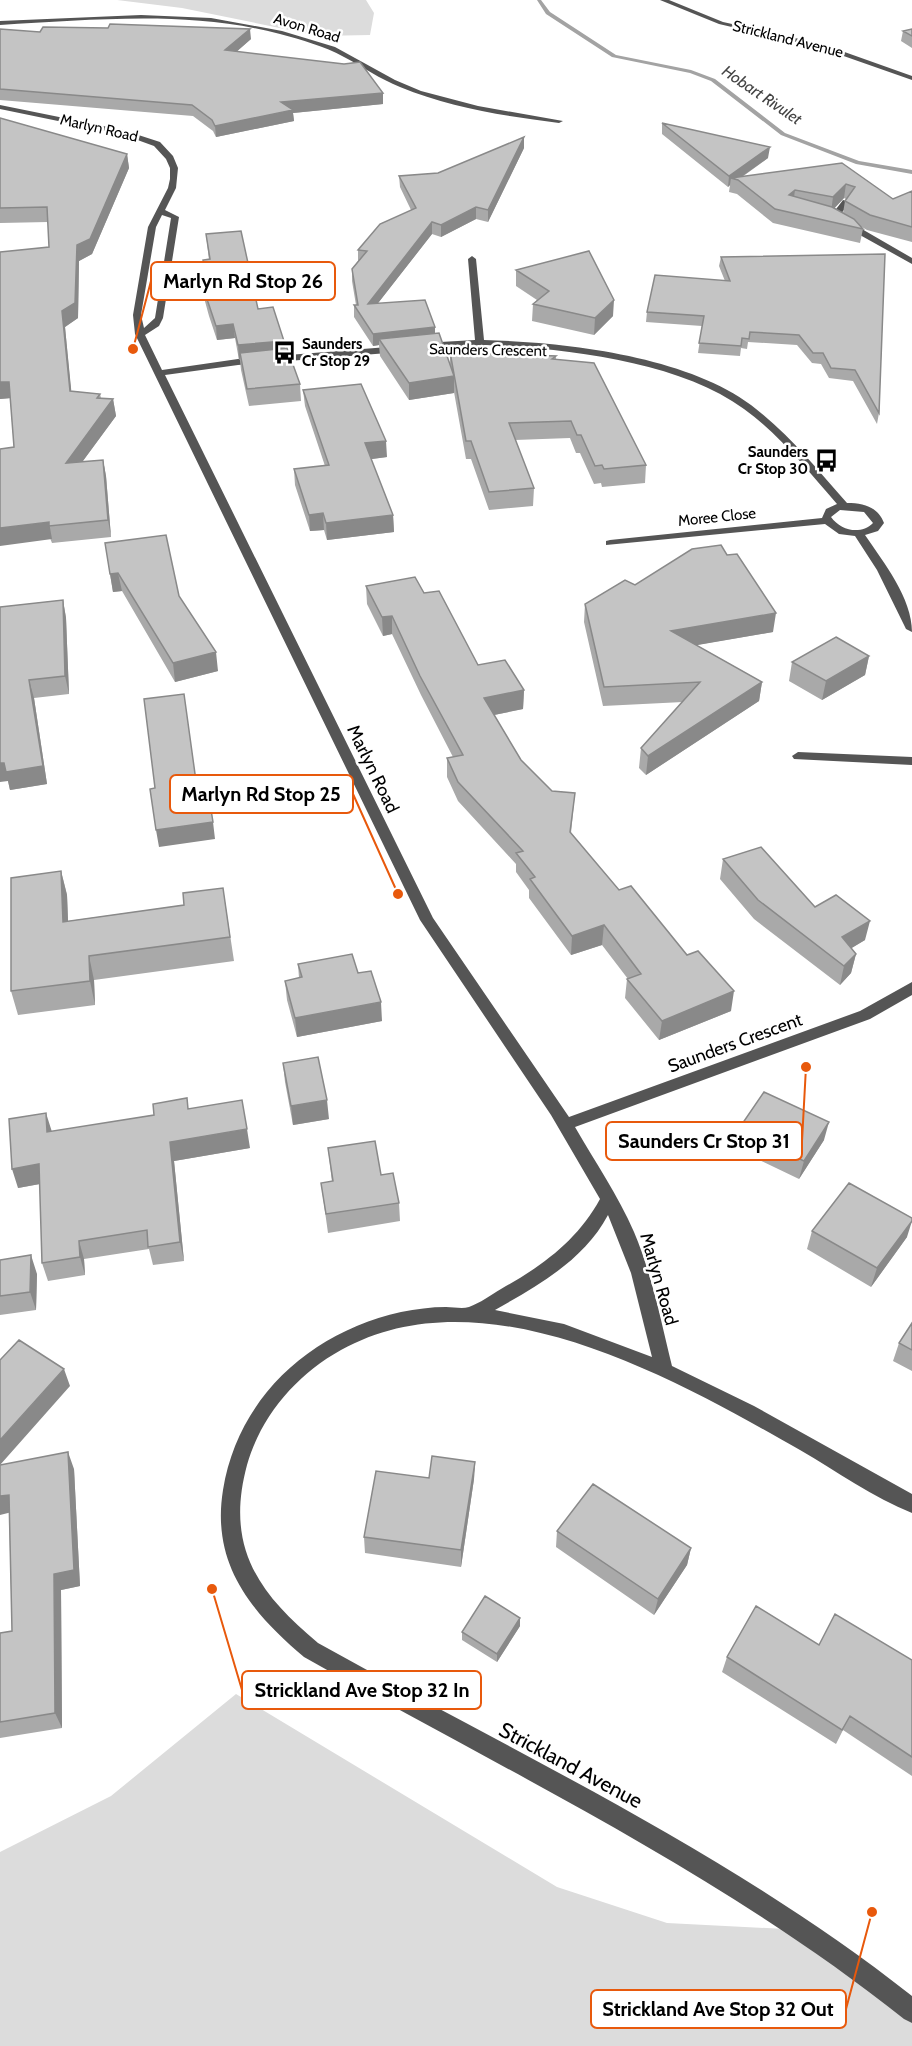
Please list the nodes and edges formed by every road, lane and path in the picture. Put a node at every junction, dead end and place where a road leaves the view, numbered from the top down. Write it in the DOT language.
graph roads {
  1 [pos="663,0"];
  2 [pos="0,23"];
  3 [pos="912,78"];
  4 [pos="0,107"];
  5 [pos="559,121"];
  6 [pos="846,202"];
  7 [pos="159,211"];
  8 [pos="824,214"];
  9 [pos="834,217"];
  10 [pos="472,259"];
  11 [pos="912,261"];
  12 [pos="140,334"];
  13 [pos="480,345"];
  14 [pos="158,373"];
  15 [pos="844,506"];
  16 [pos="828,521"];
  17 [pos="858,533"];
  18 [pos="610,543"];
  19 [pos="912,629"];
  20 [pos="798,756"];
  21 [pos="912,761"];
  22 [pos="912,987"];
  23 [pos="565,1124"];
  24 [pos="609,1199"];
  25 [pos="470,1315"];
  26 [pos="665,1372"];
  27 [pos="912,1504"];
  28 [pos="912,2011"];
  1 -- 3 [label="street, Strickland Avenue"];
  2 -- 5 [label="street, Avon Road"];
  4 -- 7 [label="street, Marlyn Road"];
  6 -- 9 [label="street"];
  7 -- 12 [label="street, Marlyn Road"];
  7 -- 12 [label="street"];
  8 -- 9 [label="street"];
  9 -- 11 [label="street"];
  10 -- 13 [label="street"];
  12 -- 14 [label="street, Marlyn Road"];
  13 -- 14 [label="street, Saunders Crescent"];
  13 -- 15 [label="street, Saunders Crescent"];
  14 -- 23 [label="street, Marlyn Road"];
  15 -- 16 [label="street"];
  15 -- 17 [label="street"];
  16 -- 17 [label="street"];
  16 -- 18 [label="street, Moree Close"];
  17 -- 19 [label="street"];
  20 -- 21 [label="street"];
  22 -- 23 [label="street, Saunders Crescent"];
  23 -- 24 [label="street, Marlyn Road"];
  24 -- 25 [label="street"];
  24 -- 26 [label="street, Marlyn Road"];
  25 -- 26 [label="street, Strickland Avenue"];
  25 -- 28 [label="street, Strickland Avenue"];
  26 -- 27 [label="street, Strickland Avenue"];
}
